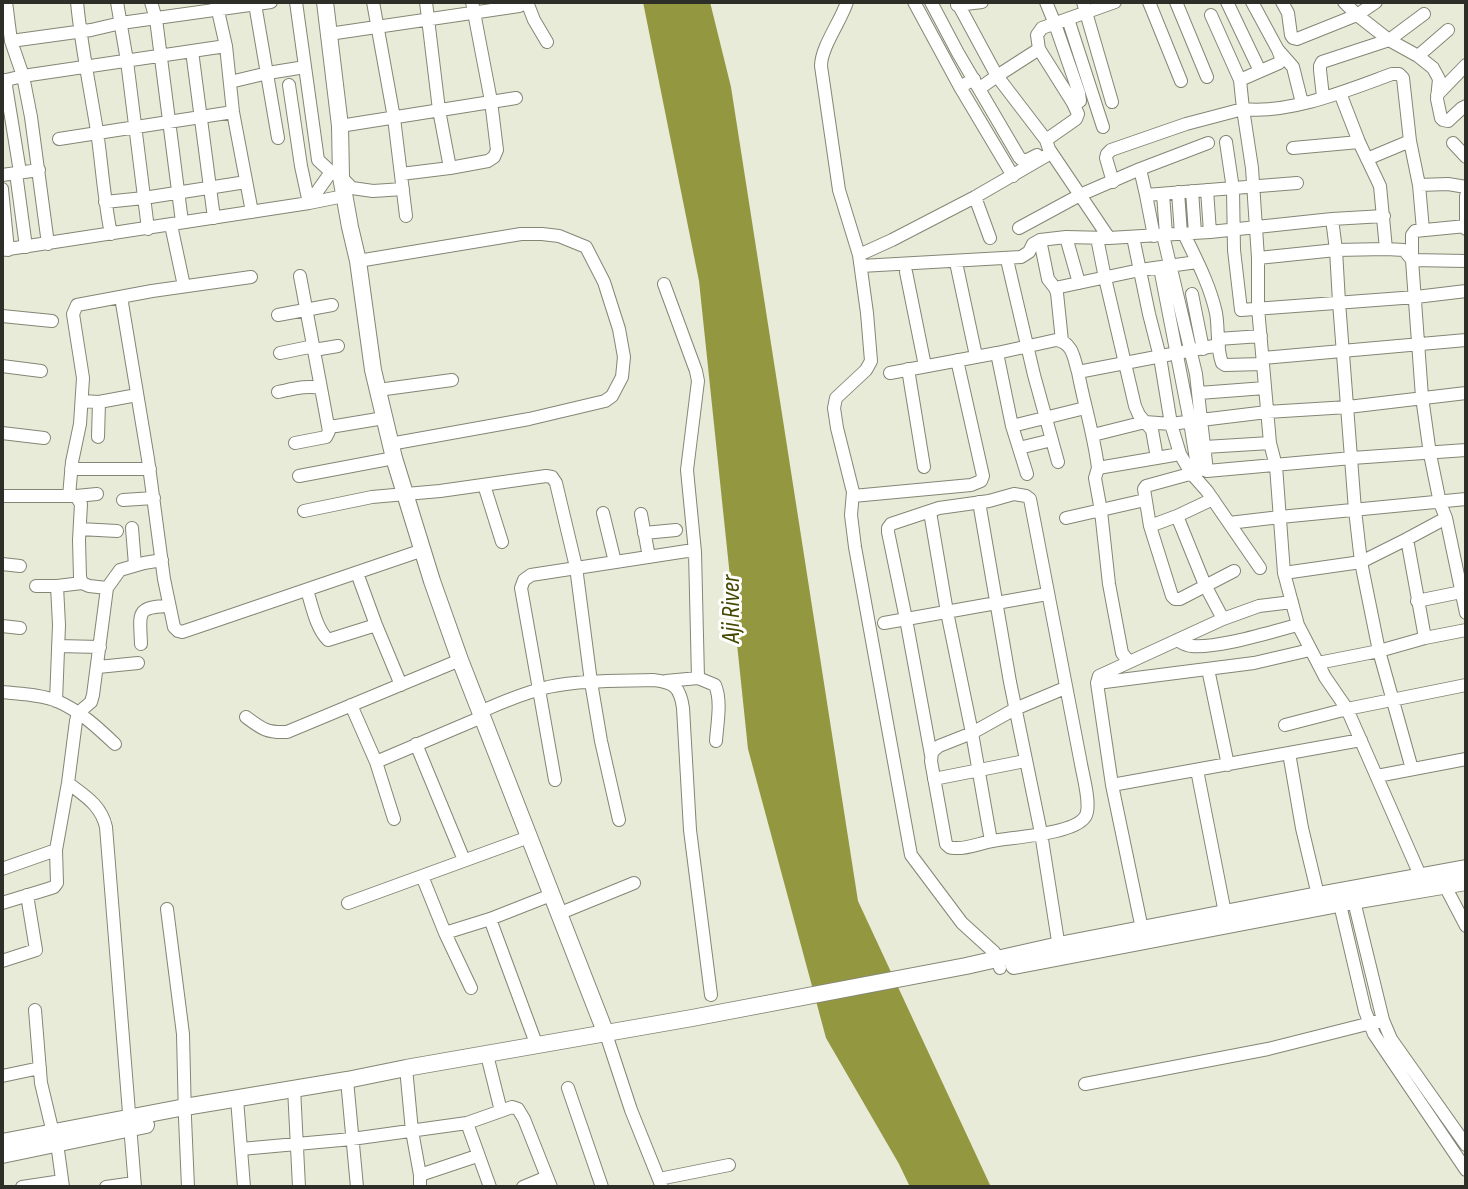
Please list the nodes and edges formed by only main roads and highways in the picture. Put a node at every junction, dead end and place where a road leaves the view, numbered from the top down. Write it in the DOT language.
graph roads {
  1 [pos="325,2"];
  2 [pos="1466,868"];
  3 [pos="1444,879"];
  4 [pos="1466,882"];
  5 [pos="1345,896"];
  6 [pos="1152,931"];
  7 [pos="608,1038"];
  8 [pos="488,1060"];
  9 [pos="55,1138"];
  10 [pos="2,1142"];
  11 [pos="2,1155"];
  1 -- 7 [label="main road"];
  2 -- 3 [label="main road"];
  3 -- 4 [label="main road"];
  3 -- 5 [label="main road"];
  5 -- 6 [label="main road"];
  5 -- 6 [label="main road"];
  6 -- 7 [label="main road"];
  7 -- 8 [label="main road"];
  7 -- 8 [label="main road"];
  8 -- 9 [label="main road"];
  9 -- 10 [label="main road"];
  9 -- 11 [label="main road"];
}
